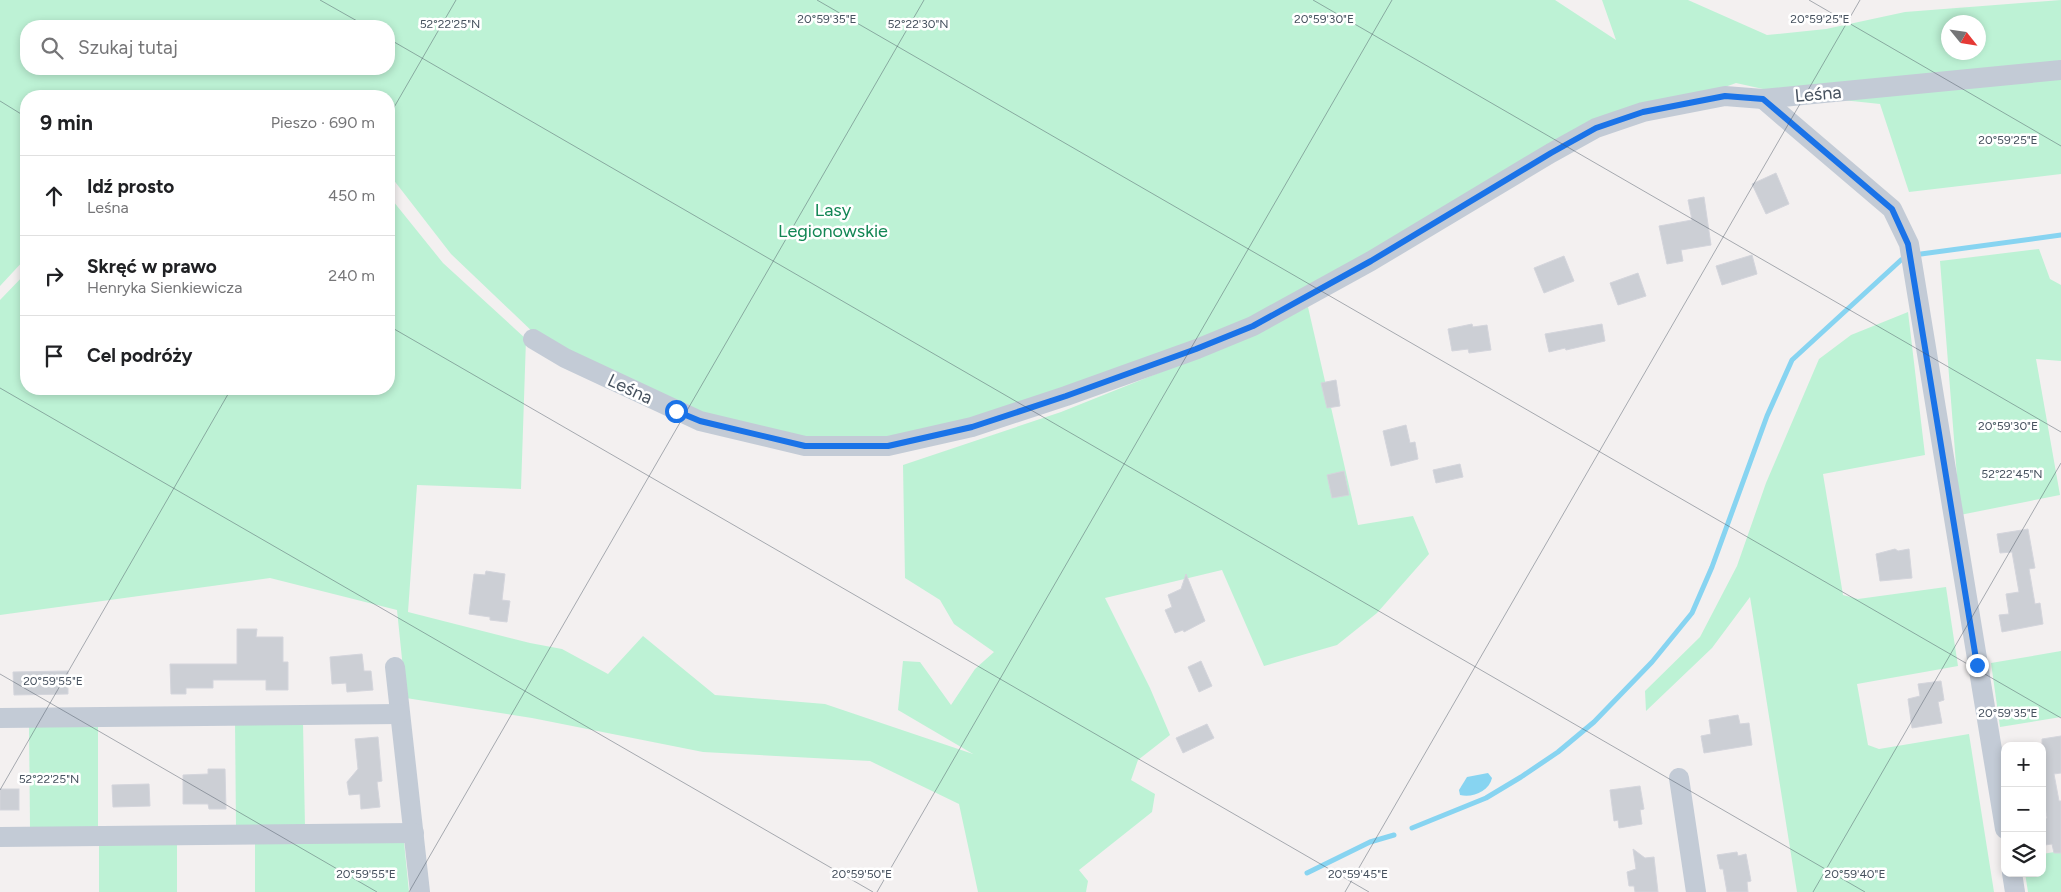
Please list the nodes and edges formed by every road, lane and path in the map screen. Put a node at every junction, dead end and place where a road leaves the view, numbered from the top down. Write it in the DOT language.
graph roads {
  1 [pos="2061,70"];
  2 [pos="1763,99"];
  3 [pos="533,339"];
  4 [pos="395,667"];
  5 [pos="399,714"];
  6 [pos="0,718"];
  7 [pos="1679,778"];
  8 [pos="2001,806"];
  9 [pos="414,832"];
  10 [pos="0,837"];
  11 [pos="2013,877"];
  12 [pos="420,892"];
  13 [pos="1696,892"];
  14 [pos="2015,892"];
  1 -- 2 [label="street, Leśna"];
  2 -- 3 [label="street, Leśna"];
  2 -- 8 [label="street"];
  4 -- 5 [label="street"];
  5 -- 6 [label="street"];
  5 -- 9 [label="street"];
  7 -- 13 [label="street"];
  9 -- 10 [label="street"];
  9 -- 12 [label="street"];
  11 -- 14 [label="street"];
}
